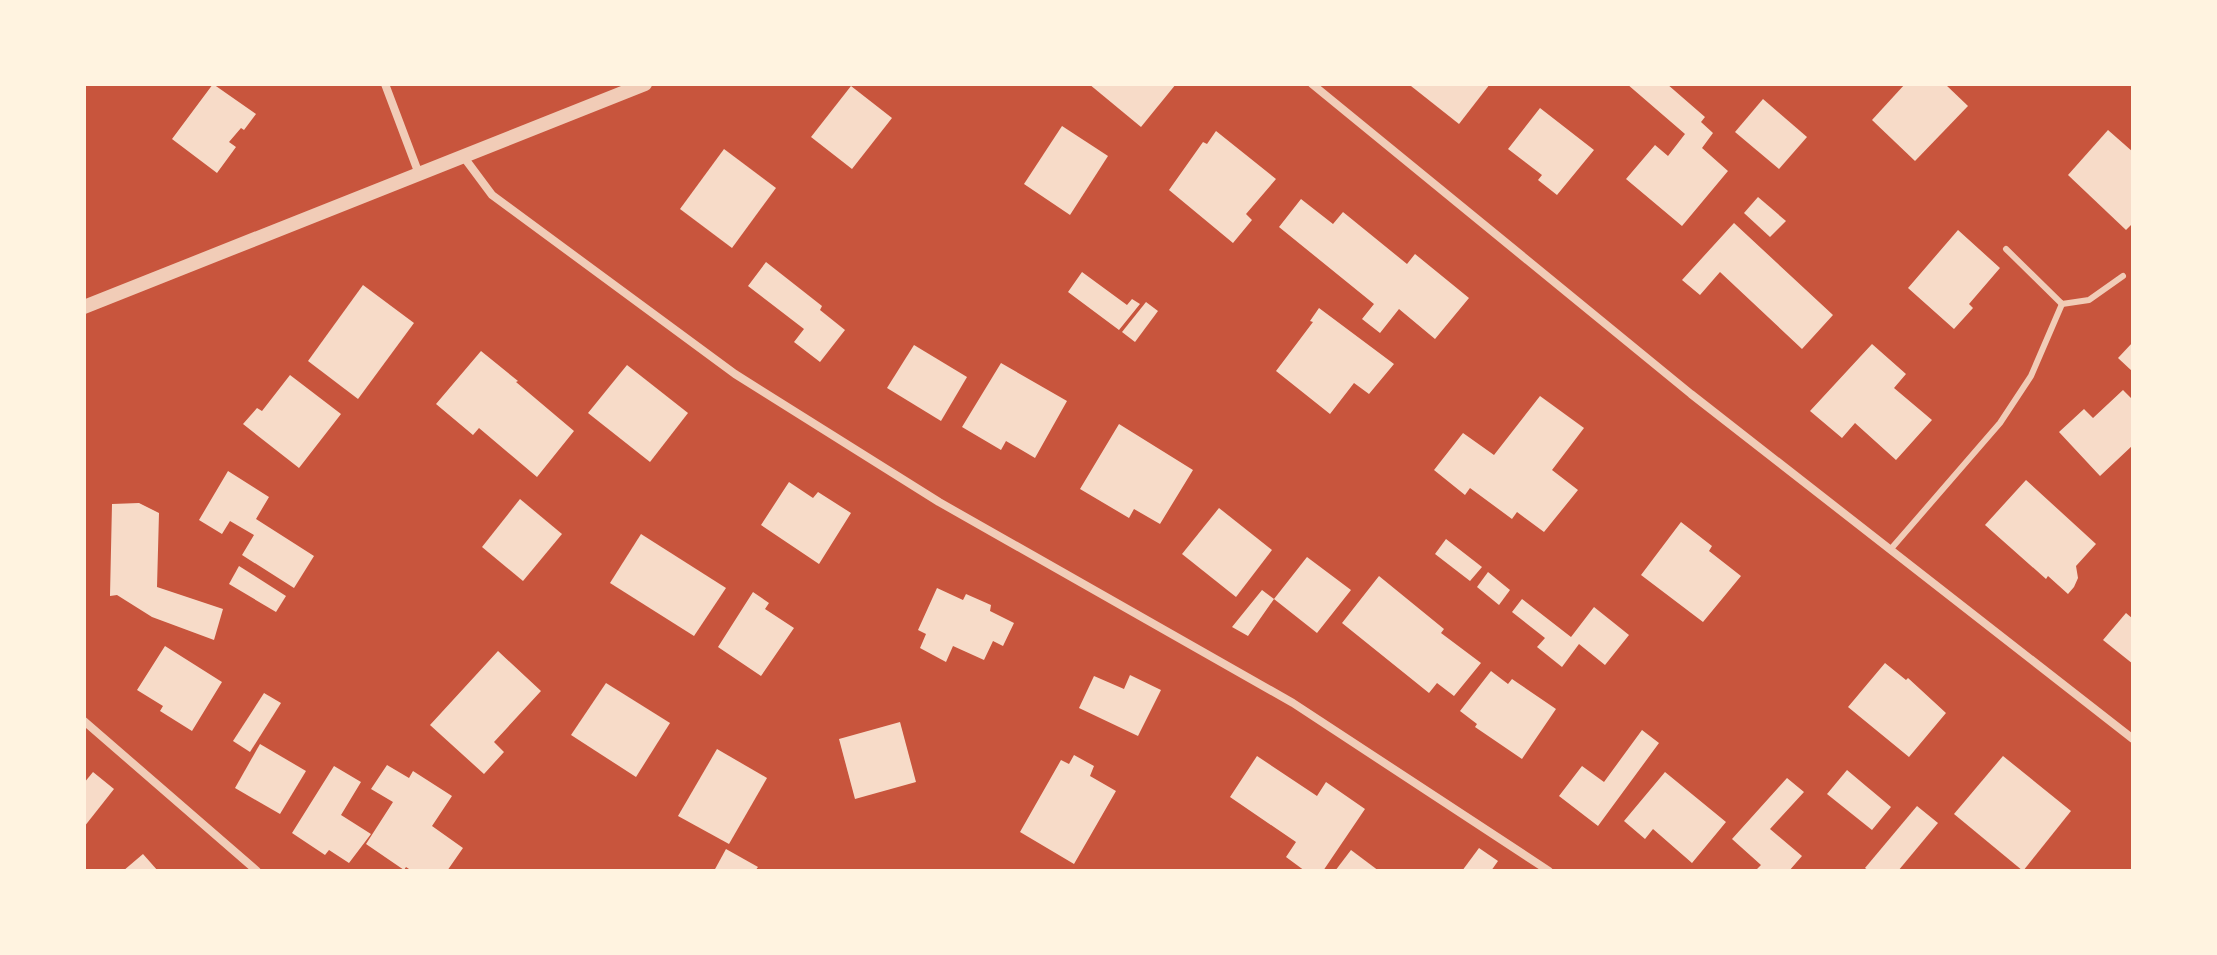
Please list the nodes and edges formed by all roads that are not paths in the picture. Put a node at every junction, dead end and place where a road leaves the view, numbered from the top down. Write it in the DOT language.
graph roads {
  1 [pos="385,84"];
  2 [pos="645,84"];
  3 [pos="1312,84"];
  4 [pos="463,156"];
  5 [pos="419,174"];
  6 [pos="2006,249"];
  7 [pos="2123,276"];
  8 [pos="2062,304"];
  9 [pos="84,307"];
  10 [pos="1890,550"];
  11 [pos="84,721"];
  12 [pos="2133,739"];
  13 [pos="257,871"];
  14 [pos="1549,871"];
  1 -- 5 [label="street"];
  2 -- 4 [label="street"];
  3 -- 10 [label="street"];
  4 -- 5 [label="street"];
  4 -- 14 [label="street"];
  5 -- 9 [label="street"];
  6 -- 8 [label="lane"];
  7 -- 8 [label="lane"];
  8 -- 10 [label="lane"];
  10 -- 12 [label="street"];
  11 -- 13 [label="street"];
}
